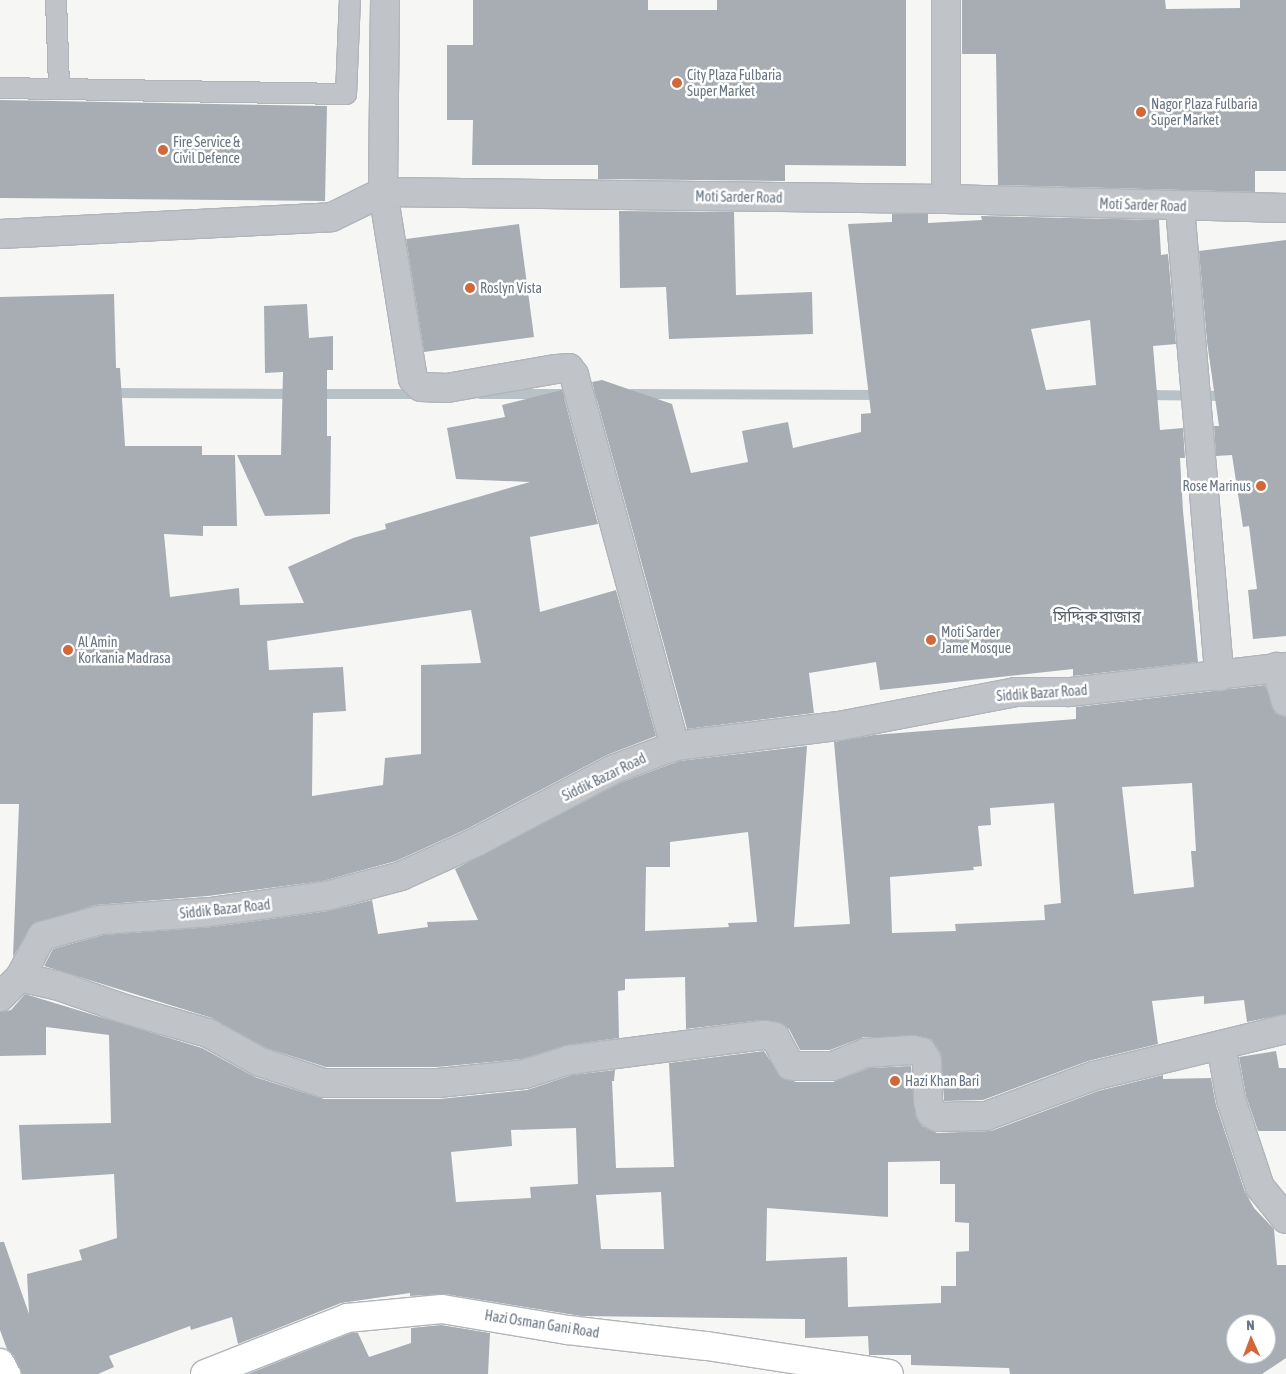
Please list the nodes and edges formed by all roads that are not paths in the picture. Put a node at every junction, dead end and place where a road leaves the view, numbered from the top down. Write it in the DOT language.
graph roads {
  1 [pos="56,0"];
  2 [pos="350,0"];
  3 [pos="385,0"];
  4 [pos="946,0"];
  5 [pos="59,87"];
  6 [pos="0,88"];
  7 [pos="383,192"];
  8 [pos="946,199"];
  9 [pos="1180,206"];
  10 [pos="1286,208"];
  11 [pos="0,234"];
  12 [pos="1281,667"];
  13 [pos="1219,676"];
  14 [pos="1286,702"];
  15 [pos="675,746"];
  16 [pos="20,977"];
  17 [pos="0,997"];
  18 [pos="1286,1029"];
  19 [pos="1222,1045"];
  20 [pos="1286,1219"];
  21 [pos="0,1364"];
  22 [pos="878,1373"];
  23 [pos="6,1374"];
  24 [pos="205,1374"];
  1 -- 5 [label="lane"];
  2 -- 5 [label="lane"];
  3 -- 7 [label="street"];
  4 -- 8 [label="street"];
  5 -- 6 [label="lane"];
  7 -- 8 [label="street, Moti Sarder Road"];
  7 -- 11 [label="street"];
  7 -- 15 [label="street"];
  8 -- 9 [label="street, Moti Sarder Road"];
  9 -- 10 [label="street, Moti Sarder Road"];
  9 -- 13 [label="street"];
  12 -- 13 [label="street, Siddik Bazar Road"];
  12 -- 14 [label="street"];
  13 -- 15 [label="street, Siddik Bazar Road"];
  15 -- 16 [label="street, Siddik Bazar Road"];
  16 -- 17 [label="street, Siddik Bazar Road"];
  16 -- 19 [label="street"];
  18 -- 19 [label="street"];
  19 -- 20 [label="street"];
  21 -- 23 [label="street"];
  22 -- 24 [label="street, Hazi Osman Gani Road"];
}
